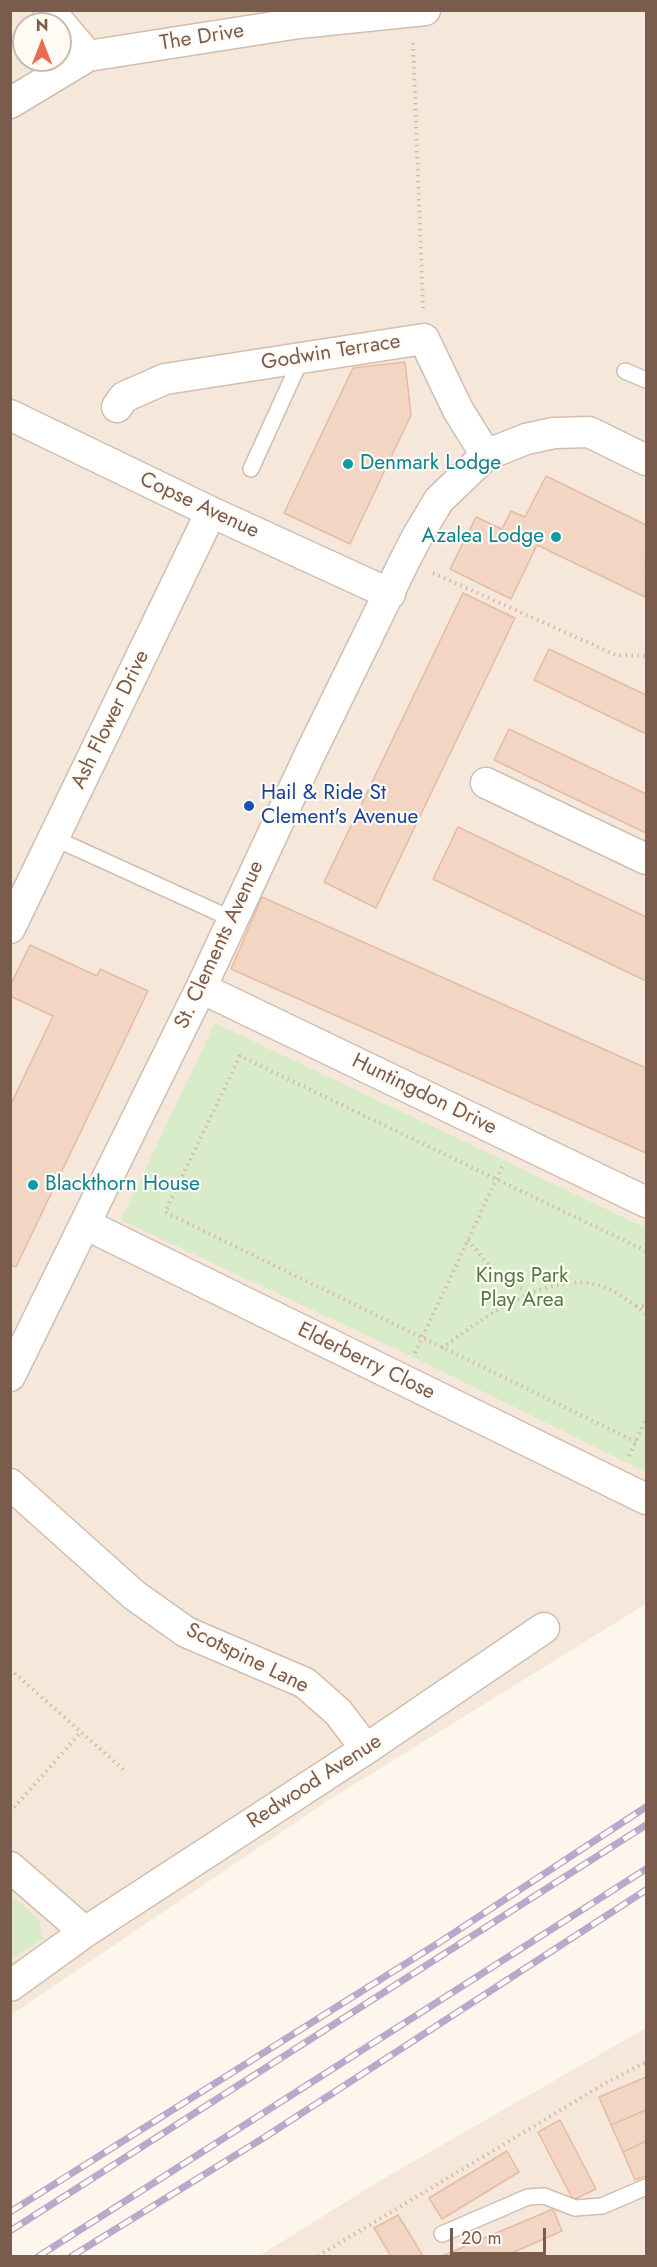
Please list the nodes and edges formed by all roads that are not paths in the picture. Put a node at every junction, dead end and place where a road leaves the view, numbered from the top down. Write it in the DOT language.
graph roads {
  1 [pos="49,10"];
  2 [pos="418,11"];
  3 [pos="88,56"];
  4 [pos="10,104"];
  5 [pos="302,357"];
  6 [pos="625,371"];
  7 [pos="646,380"];
  8 [pos="117,407"];
  9 [pos="14,426"];
  10 [pos="486,455"];
  11 [pos="645,455"];
  12 [pos="251,469"];
  13 [pos="211,512"];
  14 [pos="390,594"];
  15 [pos="486,783"];
  16 [pos="54,838"];
  17 [pos="646,860"];
  18 [pos="232,919"];
  19 [pos="10,928"];
  20 [pos="201,988"];
  21 [pos="646,1202"];
  22 [pos="85,1224"];
  23 [pos="10,1376"];
  24 [pos="10,1484"];
  25 [pos="646,1499"];
  26 [pos="544,1628"];
  27 [pos="366,1749"];
  28 [pos="10,1867"];
  29 [pos="85,1932"];
  30 [pos="10,1986"];
  31 [pos="646,2187"];
  32 [pos="442,2234"];
  1 -- 3 [label="street"];
  2 -- 3 [label="street, The Drive"];
  3 -- 4 [label="street"];
  5 -- 8 [label="street, Godwin Terrace"];
  5 -- 10 [label="street, Godwin Terrace"];
  5 -- 12 [label="lane"];
  6 -- 7 [label="lane"];
  9 -- 13 [label="street, Copse Avenue"];
  10 -- 11 [label="street, St. Clements Avenue"];
  10 -- 14 [label="street, St. Clements Avenue"];
  13 -- 14 [label="street, Copse Avenue"];
  13 -- 16 [label="street, Ash Flower Drive"];
  14 -- 18 [label="street, St. Clements Avenue"];
  15 -- 17 [label="street"];
  16 -- 18 [label="lane"];
  16 -- 19 [label="street, Ash Flower Drive"];
  18 -- 20 [label="street, St. Clements Avenue"];
  20 -- 21 [label="street, Huntingdon Drive"];
  20 -- 22 [label="street, St. Clements Avenue"];
  22 -- 23 [label="street, St. Clements Avenue"];
  22 -- 25 [label="street, Elderberry Close"];
  24 -- 27 [label="street, Scotspine Lane"];
  26 -- 27 [label="street, Redwood Avenue"];
  27 -- 29 [label="street, Redwood Avenue"];
  28 -- 29 [label="street"];
  29 -- 30 [label="street, Redwood Avenue"];
  31 -- 32 [label="lane"];
}
